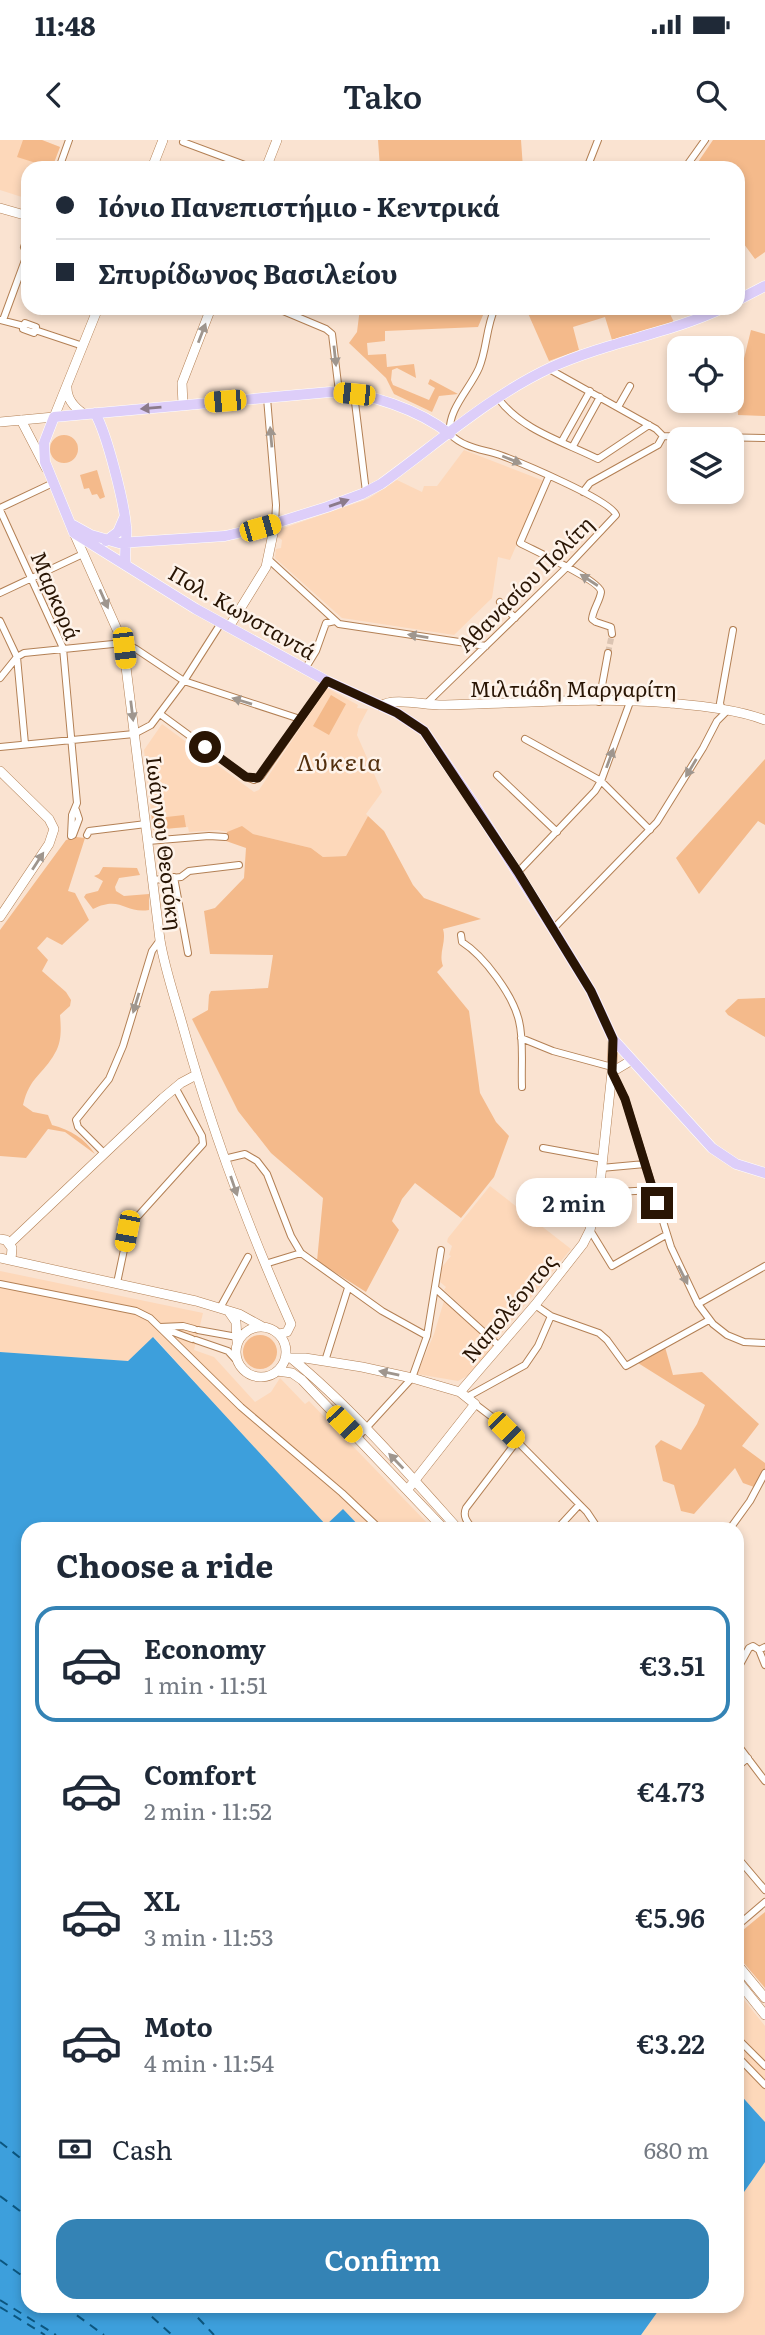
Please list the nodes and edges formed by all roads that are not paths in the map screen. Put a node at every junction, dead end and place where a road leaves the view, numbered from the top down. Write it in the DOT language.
graph roads {
  1 [pos="69,140"];
  2 [pos="163,140"];
  3 [pos="277,140"];
  4 [pos="598,140"];
  5 [pos="705,140"];
  6 [pos="183,142"];
  7 [pos="62,161"];
  8 [pos="155,161"];
  9 [pos="234,161"];
  10 [pos="269,161"];
  11 [pos="590,161"];
  12 [pos="690,161"];
  13 [pos="0,208"];
  14 [pos="21,214"];
  15 [pos="21,268"];
  16 [pos="765,286"];
  17 [pos="745,296"];
  18 [pos="95,315"];
  19 [pos="208,315"];
  20 [pos="293,315"];
  21 [pos="492,315"];
  22 [pos="706,315"];
  23 [pos="1,320"];
  24 [pos="83,346"];
  25 [pos="549,368"];
  26 [pos="67,386"];
  27 [pos="630,386"];
  28 [pos="590,391"];
  29 [pos="338,392"];
  30 [pos="354,394"];
  31 [pos="600,397"];
  32 [pos="267,398"];
  33 [pos="498,398"];
  34 [pos="183,405"];
  35 [pos="618,407"];
  36 [pos="90,414"];
  37 [pos="54,417"];
  38 [pos="22,420"];
  39 [pos="0,422"];
  40 [pos="649,425"];
  41 [pos="450,434"];
  42 [pos="663,436"];
  43 [pos="765,439"];
  44 [pos="562,441"];
  45 [pos="573,446"];
  46 [pos="48,472"];
  47 [pos="549,476"];
  48 [pos="55,487"];
  49 [pos="366,492"];
  50 [pos="583,492"];
  51 [pos="0,509"];
  52 [pos="124,517"];
  53 [pos="275,524"];
  54 [pos="73,528"];
  55 [pos="106,541"];
  56 [pos="125,543"];
  57 [pos="83,554"];
  58 [pos="268,559"];
  59 [pos="126,565"];
  60 [pos="567,566"];
  61 [pos="32,578"];
  62 [pos="0,593"];
  63 [pos="499,602"];
  64 [pos="515,618"];
  65 [pos="0,621"];
  66 [pos="335,621"];
  67 [pos="225,625"];
  68 [pos="733,630"];
  69 [pos="612,634"];
  70 [pos="123,643"];
  71 [pos="486,646"];
  72 [pos="63,648"];
  73 [pos="608,653"];
  74 [pos="17,657"];
  75 [pos="305,669"];
  76 [pos="0,678"];
  77 [pos="184,681"];
  78 [pos="327,681"];
  79 [pos="599,702"];
  80 [pos="630,702"];
  81 [pos="422,704"];
  82 [pos="382,706"];
  83 [pos="727,711"];
  84 [pos="160,715"];
  85 [pos="300,719"];
  86 [pos="765,720"];
  87 [pos="409,721"];
  88 [pos="134,734"];
  89 [pos="525,739"];
  90 [pos="73,740"];
  91 [pos="25,744"];
  92 [pos="0,747"];
  93 [pos="0,771"];
  94 [pos="497,775"];
  95 [pos="601,781"];
  96 [pos="76,810"];
  97 [pos="146,824"];
  98 [pos="650,830"];
  99 [pos="557,832"];
  100 [pos="87,835"];
  101 [pos="225,837"];
  102 [pos="148,841"];
  103 [pos="239,866"];
  104 [pos="518,872"];
  105 [pos="174,877"];
  106 [pos="153,880"];
  107 [pos="0,917"];
  108 [pos="554,929"];
  109 [pos="461,934"];
  110 [pos="160,940"];
  111 [pos="188,953"];
  112 [pos="520,1038"];
  113 [pos="613,1039"];
  114 [pos="632,1060"];
  115 [pos="612,1070"];
  116 [pos="196,1075"];
  117 [pos="175,1087"];
  118 [pos="522,1087"];
  119 [pos="543,1148"];
  120 [pos="104,1153"];
  121 [pos="225,1159"];
  122 [pos="602,1163"];
  123 [pos="645,1164"];
  124 [pos="765,1173"];
  125 [pos="653,1190"];
  126 [pos="599,1193"];
  127 [pos="590,1230"];
  128 [pos="666,1235"];
  129 [pos="0,1239"];
  130 [pos="10,1243"];
  131 [pos="441,1250"];
  132 [pos="301,1253"];
  133 [pos="248,1257"];
  134 [pos="0,1258"];
  135 [pos="10,1261"];
  136 [pos="265,1264"];
  137 [pos="765,1266"];
  138 [pos="117,1283"];
  139 [pos="0,1284"];
  140 [pos="348,1288"];
  141 [pos="436,1289"];
  142 [pos="698,1304"];
  143 [pos="535,1305"];
  144 [pos="224,1309"];
  145 [pos="551,1316"];
  146 [pos="709,1320"];
  147 [pos="261,1326"];
  148 [pos="160,1328"];
  149 [pos="279,1335"];
  150 [pos="427,1336"];
  151 [pos="237,1341"];
  152 [pos="765,1343"];
  153 [pos="499,1346"];
  154 [pos="288,1356"];
  155 [pos="325,1361"];
  156 [pos="238,1362"];
  157 [pos="276,1371"];
  158 [pos="412,1378"];
  159 [pos="464,1394"];
  160 [pos="475,1404"];
  161 [pos="365,1429"];
  162 [pos="357,1438"];
  163 [pos="517,1441"];
  164 [pos="765,1473"];
  165 [pos="415,1480"];
  166 [pos="408,1489"];
  167 [pos="579,1505"];
  168 [pos="467,1521"];
  169 [pos="373,1522"];
  170 [pos="438,1522"];
  171 [pos="452,1522"];
  172 [pos="563,1522"];
  173 [pos="593,1522"];
  174 [pos="735,1522"];
  175 [pos="762,1649"];
  176 [pos="744,1656"];
  177 [pos="765,1665"];
  178 [pos="744,1753"];
  179 [pos="748,1758"];
  180 [pos="744,1762"];
  181 [pos="765,1781"];
  182 [pos="744,1865"];
  183 [pos="765,1890"];
  184 [pos="765,1902"];
  185 [pos="744,1920"];
  186 [pos="744,1972"];
  187 [pos="744,1989"];
  188 [pos="765,1998"];
  189 [pos="765,2015"];
  190 [pos="744,2045"];
  191 [pos="744,2063"];
  192 [pos="765,2066"];
  193 [pos="765,2085"];
  1 -- 7 [label="street"];
  2 -- 8 [label="main road"];
  3 -- 10 [label="main road"];
  4 -- 11 [label="street"];
  5 -- 12 [label="street"];
  6 -- 9 [label="street"];
  13 -- 14 [label="main road"];
  15 -- 23 [label="street"];
  16 -- 17 [label="main road"];
  18 -- 24 [label="main road"];
  34 -- 19 [label="main road, one-way"];
  20 -- 29 [label="street, one-way"];
  21 -- 41 [label="street"];
  22 -- 25 [label="main road"];
  23 -- 24 [label="street"];
  24 -- 26 [label="main road"];
  25 -- 28 [label="street"];
  25 -- 33 [label="main road"];
  26 -- 36 [label="main road"];
  26 -- 37 [label="main road"];
  27 -- 35 [label="street"];
  28 -- 31 [label="street"];
  28 -- 44 [label="street"];
  29 -- 30 [label="main road"];
  29 -- 32 [label="main road"];
  30 -- 41 [label="main road"];
  30 -- 49 [label="street"];
  31 -- 35 [label="street"];
  31 -- 45 [label="street"];
  32 -- 34 [label="main road"];
  53 -- 32 [label="street, one-way"];
  33 -- 41 [label="main road"];
  33 -- 44 [label="street"];
  34 -- 36 [label="main road, one-way"];
  35 -- 40 [label="street"];
  36 -- 37 [label="main road"];
  36 -- 52 [label="main road"];
  37 -- 38 [label="main road"];
  37 -- 46 [label="main road"];
  38 -- 39 [label="main road"];
  38 -- 46 [label="main road"];
  40 -- 42 [label="street"];
  40 -- 45 [label="street"];
  41 -- 47 [label="street, one-way"];
  41 -- 49 [label="main road"];
  42 -- 43 [label="street"];
  42 -- 50 [label="street"];
  44 -- 45 [label="street"];
  46 -- 48 [label="main road"];
  47 -- 50 [label="street"];
  47 -- 60 [label="street"];
  48 -- 51 [label="street"];
  48 -- 54 [label="main road"];
  53 -- 49 [label="main road, one-way"];
  50 -- 60 [label="street, Αθανασίου Πολίτη"];
  51 -- 61 [label="street, Μαρκορά"];
  52 -- 55 [label="main road"];
  52 -- 56 [label="main road"];
  53 -- 56 [label="main road"];
  53 -- 58 [label="main road"];
  54 -- 55 [label="main road"];
  54 -- 57 [label="main road, Ιωάννου Θεοτόκη"];
  54 -- 59 [label="main road, Πολ. Κωνσταντά"];
  55 -- 56 [label="main road"];
  56 -- 59 [label="main road"];
  57 -- 61 [label="street"];
  57 -- 70 [label="main road, Ιωάννου Θεοτόκη, one-way"];
  58 -- 66 [label="street"];
  58 -- 67 [label="main road"];
  59 -- 67 [label="main road, Πολ. Κωνσταντά"];
  60 -- 64 [label="street, Αθανασίου Πολίτη"];
  69 -- 60 [label="street, one-way"];
  61 -- 62 [label="street"];
  61 -- 72 [label="street, Μαρκορά"];
  63 -- 64 [label="street"];
  64 -- 71 [label="street, Αθανασίου Πολίτη"];
  65 -- 74 [label="street"];
  71 -- 66 [label="street, one-way"];
  66 -- 75 [label="street"];
  67 -- 75 [label="main road, Πολ. Κωνσταντά"];
  67 -- 77 [label="street"];
  68 -- 83 [label="street"];
  70 -- 72 [label="street"];
  70 -- 77 [label="street"];
  70 -- 88 [label="main road, Ιωάννου Θεοτόκη, one-way"];
  71 -- 81 [label="street, Αθανασίου Πολίτη"];
  72 -- 74 [label="street"];
  72 -- 90 [label="street, Μαρκορά"];
  73 -- 79 [label="street"];
  74 -- 76 [label="street"];
  74 -- 91 [label="street"];
  75 -- 78 [label="main road, Πολ. Κωνσταντά"];
  77 -- 84 [label="street"];
  85 -- 77 [label="street, one-way"];
  78 -- 82 [label="main road, Πολ. Κωνσταντά"];
  78 -- 85 [label="street"];
  79 -- 80 [label="main road, Μιλτιάδη Μαργαρίτη"];
  79 -- 81 [label="main road, Μιλτιάδη Μαργαρίτη"];
  80 -- 83 [label="main road, Μιλτιάδη Μαργαρίτη"];
  95 -- 80 [label="street, one-way"];
  81 -- 82 [label="main road, Μιλτιάδη Μαργαρίτη"];
  81 -- 87 [label="main road"];
  82 -- 87 [label="main road, Πολ. Κωνσταντά"];
  83 -- 86 [label="main road, Μιλτιάδη Μαργαρίτη"];
  83 -- 98 [label="street, one-way"];
  84 -- 85 [label="street"];
  84 -- 88 [label="street"];
  87 -- 104 [label="main road, Πολ. Κωνσταντά"];
  88 -- 90 [label="street"];
  88 -- 97 [label="main road, Ιωάννου Θεοτόκη"];
  89 -- 95 [label="street"];
  90 -- 91 [label="street"];
  90 -- 96 [label="street, Μαρκορά"];
  91 -- 92 [label="street"];
  107 -- 93 [label="main road, one-way"];
  94 -- 99 [label="street"];
  95 -- 98 [label="street"];
  95 -- 99 [label="street"];
  97 -- 100 [label="street"];
  97 -- 102 [label="main road, Ιωάννου Θεοτόκη"];
  98 -- 108 [label="street"];
  99 -- 104 [label="street"];
  101 -- 102 [label="street"];
  102 -- 106 [label="main road, Ιωάννου Θεοτόκη"];
  103 -- 105 [label="street"];
  104 -- 108 [label="main road, Πολ. Κωνσταντά"];
  105 -- 106 [label="street"];
  105 -- 111 [label="street"];
  106 -- 110 [label="main road, Ιωάννου Θεοτόκη"];
  108 -- 113 [label="main road, Πολ. Κωνσταντά"];
  109 -- 112 [label="street"];
  110 -- 116 [label="main road, Ιωάννου Θεοτόκη"];
  110 -- 120 [label="street, one-way"];
  112 -- 115 [label="street"];
  112 -- 118 [label="street"];
  113 -- 114 [label="main road, Πολ. Κωνσταντά"];
  113 -- 115 [label="main road, Ναπολέοντος"];
  114 -- 115 [label="main road"];
  114 -- 124 [label="main road, Πολ. Κωνσταντά"];
  115 -- 122 [label="main road, Ναπολέοντος"];
  115 -- 123 [label="street"];
  116 -- 117 [label="main road"];
  116 -- 121 [label="main road, Ιωάννου Θεοτόκη"];
  117 -- 120 [label="main road"];
  117 -- 138 [label="street"];
  119 -- 122 [label="street"];
  120 -- 130 [label="main road"];
  121 -- 132 [label="street"];
  121 -- 136 [label="main road, Ιωάννου Θεοτόκη, one-way"];
  122 -- 123 [label="street"];
  122 -- 126 [label="main road, Ναπολέοντος"];
  123 -- 125 [label="street"];
  125 -- 126 [label="street"];
  125 -- 128 [label="street"];
  126 -- 127 [label="main road, Ναπολέοντος"];
  127 -- 128 [label="street"];
  127 -- 143 [label="main road, Ναπολέοντος"];
  128 -- 142 [label="street, one-way"];
  129 -- 130 [label="main road"];
  130 -- 135 [label="main road"];
  131 -- 141 [label="street"];
  132 -- 136 [label="street"];
  132 -- 140 [label="street"];
  133 -- 144 [label="street"];
  134 -- 135 [label="main road"];
  135 -- 138 [label="main road"];
  136 -- 149 [label="main road, Ιωάννου Θεοτόκη"];
  137 -- 142 [label="street"];
  138 -- 144 [label="main road"];
  139 -- 148 [label="street"];
  140 -- 150 [label="street"];
  140 -- 155 [label="street"];
  141 -- 150 [label="street"];
  141 -- 153 [label="street"];
  142 -- 146 [label="street"];
  143 -- 145 [label="street"];
  143 -- 153 [label="main road, Ναπολέοντος"];
  144 -- 147 [label="main road"];
  144 -- 151 [label="main road"];
  145 -- 146 [label="street"];
  145 -- 159 [label="street"];
  146 -- 152 [label="street"];
  147 -- 149 [label="main road"];
  147 -- 151 [label="main road"];
  148 -- 151 [label="street"];
  148 -- 156 [label="street"];
  148 -- 169 [label="street"];
  149 -- 154 [label="main road"];
  150 -- 158 [label="street"];
  151 -- 156 [label="main road"];
  153 -- 159 [label="main road, Ναπολέοντος"];
  154 -- 155 [label="main road"];
  154 -- 157 [label="main road"];
  154 -- 161 [label="main road"];
  158 -- 155 [label="main road, one-way"];
  156 -- 157 [label="main road"];
  157 -- 162 [label="main road"];
  158 -- 159 [label="main road"];
  158 -- 161 [label="street"];
  159 -- 160 [label="main road"];
  160 -- 163 [label="street"];
  160 -- 165 [label="main road"];
  161 -- 162 [label="street"];
  165 -- 161 [label="main road, one-way"];
  162 -- 166 [label="main road"];
  163 -- 167 [label="street"];
  163 -- 168 [label="street"];
  164 -- 174 [label="street"];
  165 -- 166 [label="main road"];
  165 -- 171 [label="main road"];
  166 -- 170 [label="main road"];
  167 -- 172 [label="street"];
  167 -- 173 [label="street"];
  175 -- 176 [label="street"];
  175 -- 177 [label="street"];
  178 -- 179 [label="street"];
  179 -- 180 [label="street"];
  179 -- 181 [label="street"];
  182 -- 183 [label="street"];
  184 -- 185 [label="street"];
  186 -- 188 [label="main road"];
  187 -- 189 [label="main road"];
  190 -- 192 [label="street"];
  191 -- 193 [label="street"];
}
